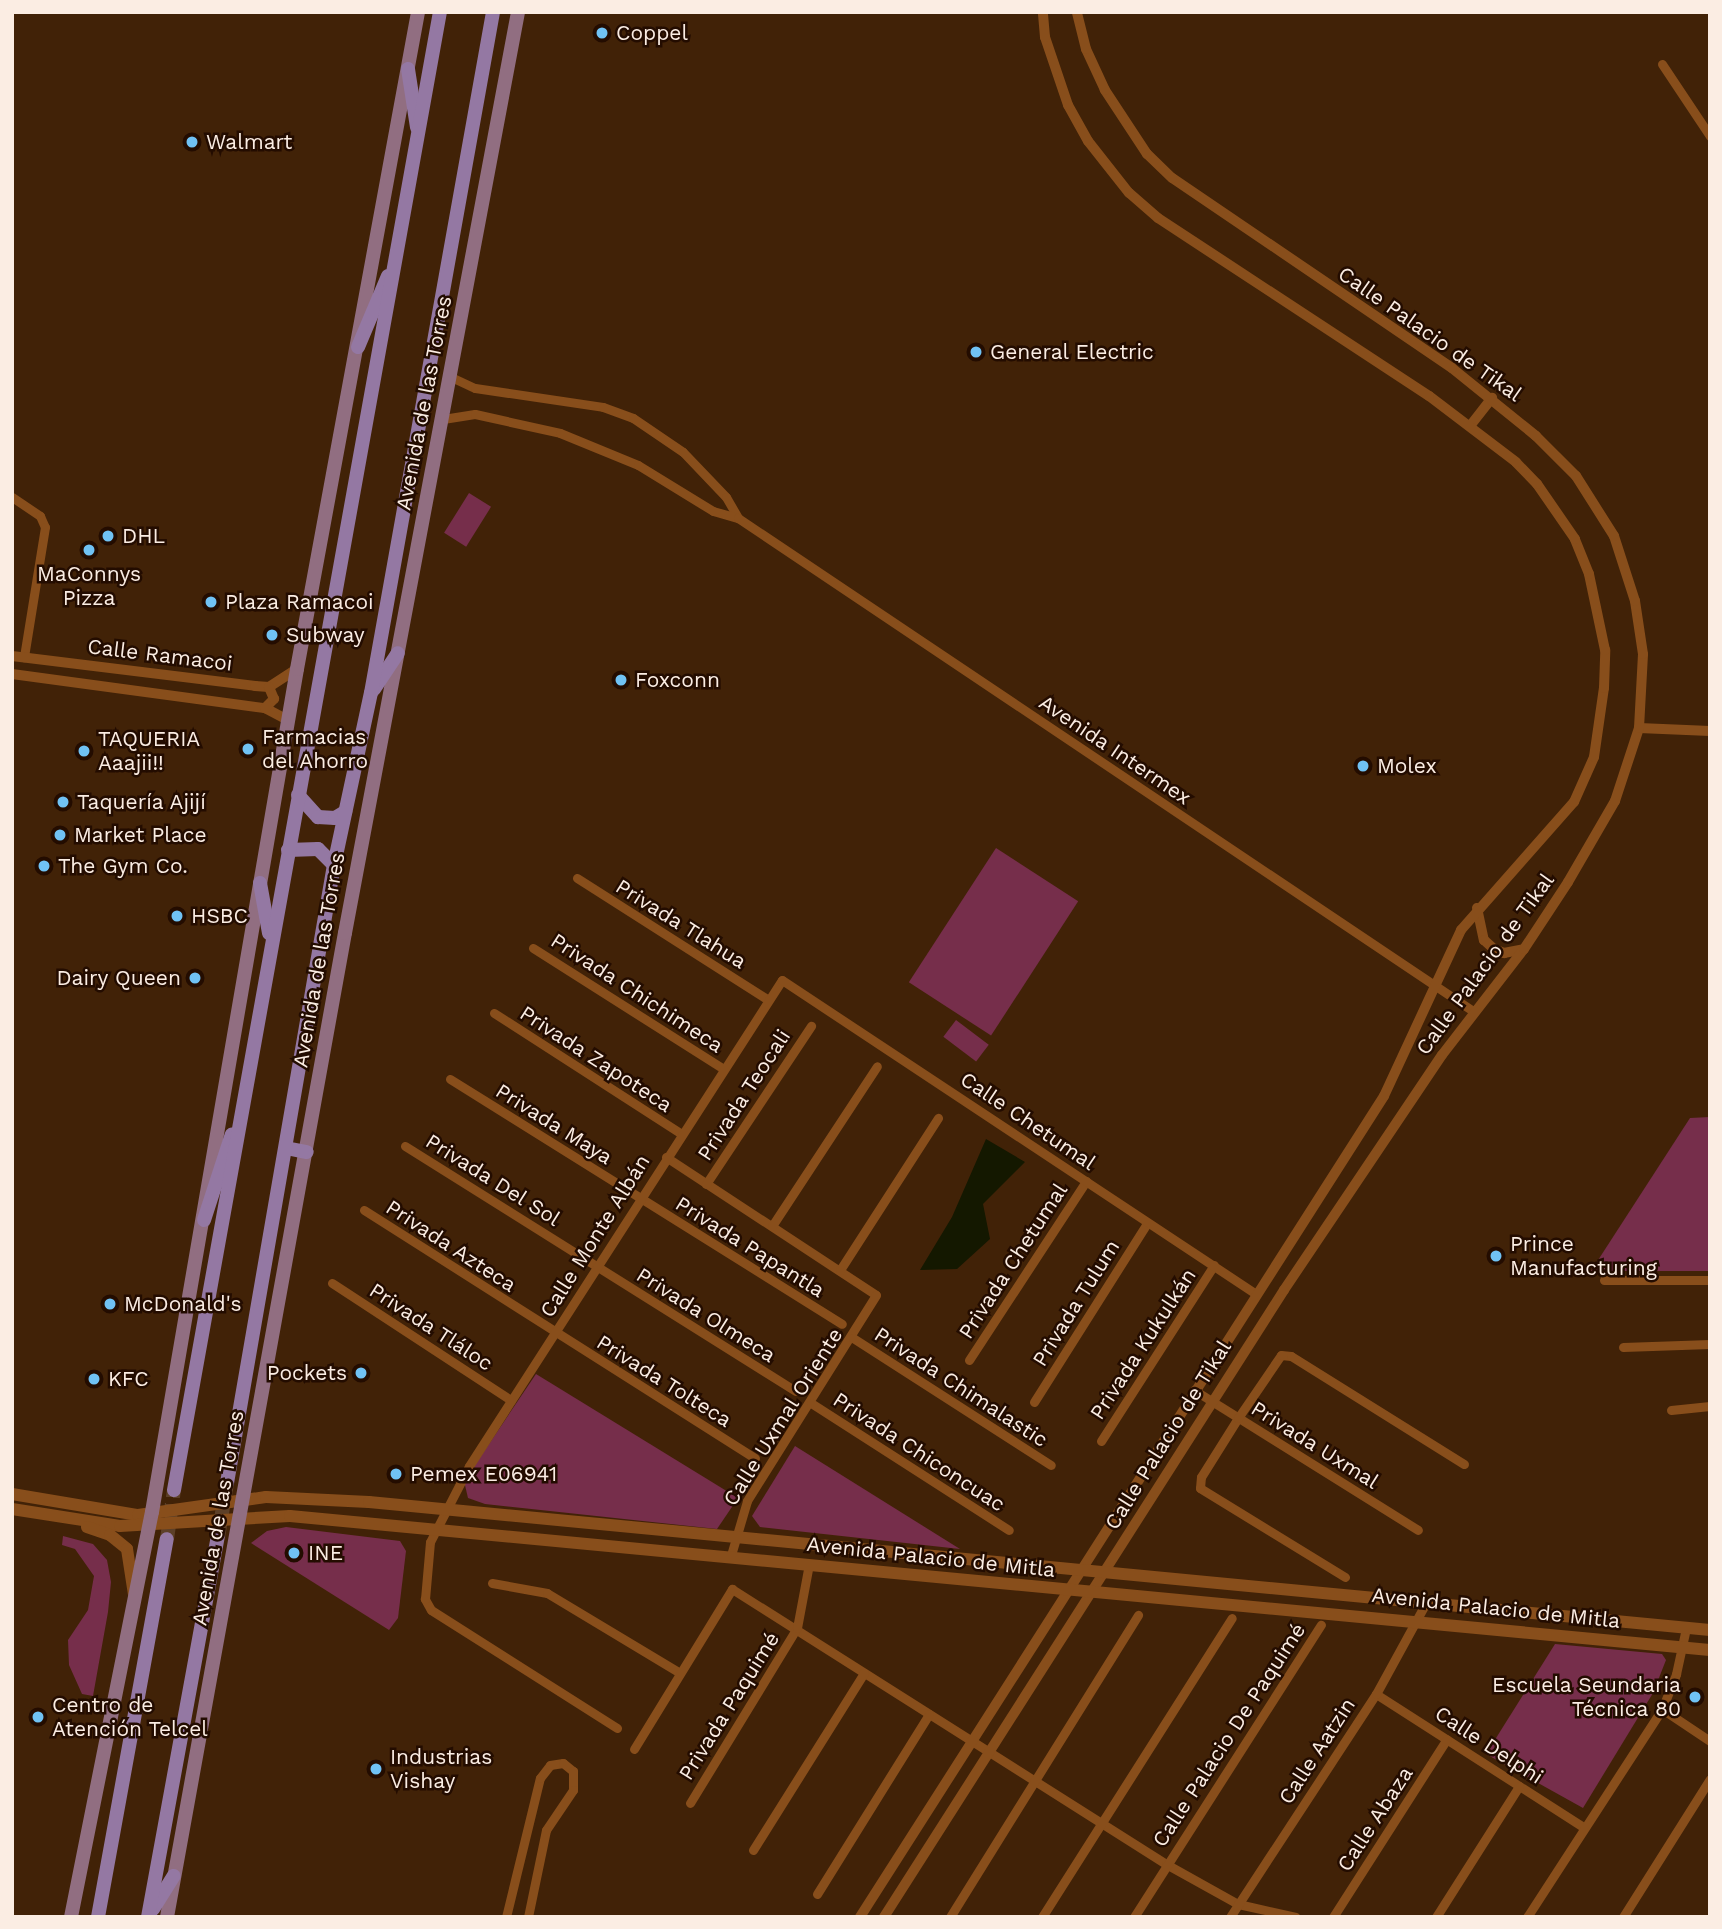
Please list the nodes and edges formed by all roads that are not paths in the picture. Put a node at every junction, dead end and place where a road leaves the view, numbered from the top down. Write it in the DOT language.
graph roads {
  1 [pos="418,12"];
  2 [pos="440,12"];
  3 [pos="493,12"];
  4 [pos="518,12"];
  5 [pos="1042,12"];
  6 [pos="1077,12"];
  7 [pos="1662,64"];
  8 [pos="408,69"];
  9 [pos="419,136"];
  10 [pos="1710,136"];
  11 [pos="399,248"];
  12 [pos="358,348"];
  13 [pos="450,377"];
  14 [pos="1492,398"];
  15 [pos="443,419"];
  16 [pos="1470,426"];
  17 [pos="12,497"];
  18 [pos="738,518"];
  19 [pos="398,653"];
  20 [pos="18,656"];
  21 [pos="297,669"];
  22 [pos="12,674"];
  23 [pos="269,687"];
  24 [pos="371,693"];
  25 [pos="265,708"];
  26 [pos="289,721"];
  27 [pos="1639,728"];
  28 [pos="1710,731"];
  29 [pos="298,795"];
  30 [pos="345,812"];
  31 [pos="288,849"];
  32 [pos="334,865"];
  33 [pos="576,878"];
  34 [pos="260,883"];
  35 [pos="1477,908"];
  36 [pos="270,942"];
  37 [pos="533,948"];
  38 [pos="1524,949"];
  39 [pos="780,982"];
  40 [pos="1434,983"];
  41 [pos="767,999"];
  42 [pos="1473,1011"];
  43 [pos="494,1013"];
  44 [pos="811,1026"];
  45 [pos="877,1066"];
  46 [pos="722,1068"];
  47 [pos="450,1079"];
  48 [pos="244,1096"];
  49 [pos="938,1118"];
  50 [pos="680,1133"];
  51 [pos="405,1146"];
  52 [pos="286,1148"];
  53 [pos="307,1152"];
  54 [pos="666,1157"];
  55 [pos="1086,1181"];
  56 [pos="706,1184"];
  57 [pos="640,1199"];
  58 [pos="364,1210"];
  59 [pos="204,1220"];
  60 [pos="1147,1223"];
  61 [pos="772,1226"];
  62 [pos="1214,1265"];
  63 [pos="597,1267"];
  64 [pos="841,1270"];
  65 [pos="1604,1280"];
  66 [pos="1710,1280"];
  67 [pos="332,1283"];
  68 [pos="1256,1294"];
  69 [pos="842,1324"];
  70 [pos="554,1334"];
  71 [pos="853,1338"];
  72 [pos="1710,1344"];
  73 [pos="1623,1347"];
  74 [pos="969,1360"];
  75 [pos="1194,1390"];
  76 [pos="795,1391"];
  77 [pos="511,1400"];
  78 [pos="1034,1402"];
  79 [pos="1211,1402"];
  80 [pos="811,1403"];
  81 [pos="1710,1406"];
  82 [pos="1671,1410"];
  83 [pos="1238,1418"];
  84 [pos="1101,1441"];
  85 [pos="755,1458"];
  86 [pos="1464,1464"];
  87 [pos="1051,1465"];
  88 [pos="227,1483"];
  89 [pos="174,1490"];
  90 [pos="12,1494"];
  91 [pos="243,1500"];
  92 [pos="12,1509"];
  93 [pos="442,1511"];
  94 [pos="60,1518"];
  95 [pos="240,1518"];
  96 [pos="150,1519"];
  97 [pos="434,1528"];
  98 [pos="1009,1530"];
  99 [pos="1418,1530"];
  100 [pos="734,1536"];
  101 [pos="218,1537"];
  102 [pos="167,1539"];
  103 [pos="731,1555"];
  104 [pos="808,1564"];
  105 [pos="1082,1568"];
  106 [pos="1105,1571"];
  107 [pos="1345,1577"];
  108 [pos="492,1583"];
  109 [pos="1067,1589"];
  110 [pos="1091,1592"];
  111 [pos="135,1600"];
  112 [pos="1427,1601"];
  113 [pos="1138,1615"];
  114 [pos="1232,1618"];
  115 [pos="1417,1620"];
  116 [pos="1321,1625"];
  117 [pos="797,1628"];
  118 [pos="1686,1628"];
  119 [pos="1710,1630"];
  120 [pos="1683,1647"];
  121 [pos="1710,1650"];
  122 [pos="680,1673"];
  123 [pos="864,1673"];
  124 [pos="1376,1694"];
  125 [pos="1662,1709"];
  126 [pos="929,1714"];
  127 [pos="617,1728"];
  128 [pos="971,1738"];
  129 [pos="1447,1739"];
  130 [pos="1710,1741"];
  131 [pos="634,1749"];
  132 [pos="990,1752"];
  133 [pos="1710,1779"];
  134 [pos="1034,1781"];
  135 [pos="1520,1786"];
  136 [pos="690,1803"];
  137 [pos="1103,1824"];
  138 [pos="1583,1827"];
  139 [pos="753,1850"];
  140 [pos="1166,1864"];
  141 [pos="174,1876"];
  142 [pos="817,1894"];
  143 [pos="1238,1904"];
  144 [pos="71,1917"];
  145 [pos="98,1917"];
  146 [pos="148,1917"];
  147 [pos="167,1917"];
  148 [pos="506,1917"];
  149 [pos="528,1917"];
  150 [pos="860,1917"];
  151 [pos="884,1917"];
  152 [pos="950,1917"];
  153 [pos="1042,1917"];
  154 [pos="1134,1917"];
  155 [pos="1230,1917"];
  156 [pos="1296,1917"];
  157 [pos="1333,1917"];
  158 [pos="1436,1917"];
  159 [pos="1527,1917"];
  160 [pos="1623,1917"];
  1 -- 8 [label="main road"];
  2 -- 9 [label="highway"];
  3 -- 24 [label="highway, Avenida de las Torres"];
  4 -- 13 [label="main road, Avenida de las Torres"];
  5 -- 16 [label="street, Calle Palacio de Tikal"];
  6 -- 14 [label="street, Calle Palacio de Tikal"];
  7 -- 10 [label="street"];
  8 -- 9 [label="highway"];
  8 -- 12 [label="main road"];
  9 -- 11 [label="highway"];
  11 -- 12 [label="highway"];
  11 -- 29 [label="highway"];
  12 -- 21 [label="main road"];
  13 -- 15 [label="main road, Avenida de las Torres"];
  13 -- 18 [label="street, Avenida Intermex"];
  14 -- 16 [label="street"];
  14 -- 27 [label="street, Calle Palacio de Tikal"];
  15 -- 18 [label="street, Avenida Intermex"];
  15 -- 19 [label="main road, Avenida de las Torres"];
  16 -- 35 [label="street, Calle Palacio de Tikal"];
  17 -- 20 [label="street"];
  18 -- 40 [label="street, Avenida Intermex"];
  19 -- 24 [label="highway"];
  19 -- 53 [label="main road, Avenida de las Torres"];
  20 -- 23 [label="street, Calle Ramacoi"];
  21 -- 23 [label="street"];
  21 -- 26 [label="main road"];
  22 -- 25 [label="street, Calle Ramacoi"];
  23 -- 25 [label="street"];
  24 -- 30 [label="highway, Avenida de las Torres"];
  25 -- 26 [label="street, Calle Ramacoi"];
  26 -- 34 [label="main road"];
  27 -- 28 [label="street"];
  27 -- 38 [label="street, Calle Palacio de Tikal"];
  29 -- 30 [label="highway"];
  29 -- 31 [label="highway"];
  30 -- 32 [label="highway, Avenida de las Torres"];
  31 -- 32 [label="highway"];
  31 -- 36 [label="highway"];
  32 -- 52 [label="highway, Avenida de las Torres"];
  33 -- 41 [label="street, Privada Tlahua"];
  34 -- 36 [label="highway"];
  34 -- 59 [label="main road"];
  35 -- 38 [label="street"];
  35 -- 40 [label="street, Calle Palacio de Tikal"];
  36 -- 48 [label="highway"];
  37 -- 46 [label="street, Privada Chichimeca"];
  38 -- 42 [label="street, Calle Palacio de Tikal"];
  39 -- 41 [label="street, Calle Monte Albán"];
  39 -- 55 [label="street, Calle Chetumal"];
  40 -- 42 [label="street, Avenida Intermex"];
  40 -- 68 [label="street, Calle Palacio de Tikal"];
  41 -- 46 [label="street, Calle Monte Albán"];
  42 -- 79 [label="street, Calle Palacio de Tikal"];
  43 -- 50 [label="street, Privada Zapoteca"];
  44 -- 56 [label="street, Privada Teocali"];
  45 -- 61 [label="street"];
  46 -- 50 [label="street, Calle Monte Albán"];
  47 -- 57 [label="street, Privada Maya"];
  48 -- 59 [label="highway"];
  48 -- 89 [label="highway"];
  49 -- 64 [label="street"];
  50 -- 54 [label="street, Calle Monte Albán"];
  51 -- 63 [label="street, Privada Del Sol"];
  52 -- 53 [label="highway"];
  52 -- 88 [label="highway, Avenida de las Torres"];
  53 -- 91 [label="main road, Avenida de las Torres"];
  54 -- 56 [label="street"];
  54 -- 57 [label="street, Calle Monte Albán"];
  55 -- 60 [label="street, Calle Chetumal"];
  55 -- 74 [label="street, Privada Chetumal"];
  56 -- 61 [label="street"];
  57 -- 63 [label="street, Calle Monte Albán"];
  57 -- 69 [label="street, Privada Papantla"];
  58 -- 70 [label="street, Privada Azteca"];
  59 -- 96 [label="main road"];
  60 -- 62 [label="street, Calle Chetumal"];
  60 -- 78 [label="street, Privada Tulum"];
  61 -- 64 [label="street"];
  62 -- 68 [label="street, Calle Chetumal"];
  62 -- 84 [label="street, Privada Kukulkán"];
  63 -- 70 [label="street, Calle Monte Albán"];
  63 -- 76 [label="street, Privada Olmeca"];
  64 -- 71 [label="street, Calle Uxmal Oriente"];
  65 -- 66 [label="street"];
  67 -- 77 [label="street, Privada Tláloc"];
  68 -- 75 [label="street, Calle Palacio de Tikal"];
  70 -- 77 [label="street, Calle Monte Albán"];
  70 -- 85 [label="street, Privada Tolteca"];
  71 -- 80 [label="street, Calle Uxmal Oriente"];
  71 -- 87 [label="street, Privada Chimalastic"];
  72 -- 73 [label="street"];
  75 -- 79 [label="street, Privada Uxmal"];
  75 -- 105 [label="street, Calle Palacio de Tikal"];
  77 -- 93 [label="street, Calle Monte Albán"];
  79 -- 83 [label="street, Privada Uxmal"];
  79 -- 106 [label="street, Calle Palacio de Tikal"];
  80 -- 98 [label="street, Privada Chiconcuac"];
  80 -- 100 [label="street, Calle Uxmal Oriente"];
  81 -- 82 [label="street"];
  83 -- 86 [label="street"];
  83 -- 99 [label="street, Privada Uxmal"];
  83 -- 107 [label="street"];
  90 -- 96 [label="main road"];
  91 -- 93 [label="main road, Avenida Palacio de Mitla"];
  91 -- 95 [label="main road, Avenida de las Torres"];
  91 -- 96 [label="main road, Avenida Palacio de Mitla"];
  92 -- 94 [label="main road"];
  93 -- 97 [label="street, Calle Monte Albán"];
  93 -- 100 [label="main road, Avenida Palacio de Mitla"];
  94 -- 96 [label="main road"];
  94 -- 111 [label="main road"];
  95 -- 96 [label="main road, Avenida Palacio de Mitla"];
  95 -- 97 [label="main road, Avenida Palacio de Mitla"];
  95 -- 141 [label="main road, Avenida de las Torres"];
  96 -- 111 [label="main road"];
  97 -- 103 [label="main road, Avenida Palacio de Mitla"];
  97 -- 127 [label="street, Calle Monte Albán"];
  100 -- 103 [label="street, Calle Uxmal Oriente"];
  100 -- 105 [label="main road, Avenida Palacio de Mitla"];
  101 -- 146 [label="highway, Avenida de las Torres"];
  102 -- 145 [label="highway"];
  103 -- 104 [label="main road, Avenida Palacio de Mitla"];
  104 -- 109 [label="main road, Avenida Palacio de Mitla"];
  104 -- 117 [label="street"];
  105 -- 106 [label="main road, Avenida Palacio de Mitla"];
  105 -- 109 [label="street, Calle Palacio de Tikal"];
  106 -- 110 [label="street, Calle Palacio de Tikal"];
  106 -- 112 [label="main road, Avenida Palacio de Mitla"];
  108 -- 122 [label="street"];
  109 -- 110 [label="main road, Avenida Palacio de Mitla"];
  109 -- 128 [label="street, Calle Palacio de Tikal"];
  110 -- 115 [label="main road, Avenida Palacio de Mitla"];
  110 -- 132 [label="street, Calle Palacio de Tikal"];
  111 -- 144 [label="main road"];
  112 -- 115 [label="street, Calle Aatzin"];
  112 -- 118 [label="main road, Avenida Palacio de Mitla"];
  113 -- 134 [label="street"];
  114 -- 137 [label="street"];
  115 -- 120 [label="main road, Avenida Palacio de Mitla"];
  115 -- 124 [label="street, Calle Aatzin"];
  116 -- 140 [label="street, Calle Palacio De Paquimé"];
  117 -- 122 [label="street, Calle Palacio De Paquimé"];
  117 -- 123 [label="street, Calle Palacio De Paquimé"];
  117 -- 136 [label="street, Privada Paquimé"];
  118 -- 119 [label="main road, Avenida Palacio de Mitla"];
  118 -- 120 [label="street"];
  120 -- 121 [label="main road, Avenida Palacio de Mitla"];
  120 -- 125 [label="street"];
  122 -- 131 [label="street, Calle Palacio De Paquimé"];
  123 -- 126 [label="street, Calle Palacio De Paquimé"];
  123 -- 139 [label="street"];
  124 -- 129 [label="street, Calle Delphi"];
  124 -- 143 [label="street, Calle Aatzin"];
  125 -- 130 [label="street"];
  125 -- 138 [label="street"];
  126 -- 128 [label="street, Calle Palacio De Paquimé"];
  126 -- 142 [label="street"];
  128 -- 132 [label="street, Calle Palacio De Paquimé"];
  128 -- 150 [label="street, Calle Palacio de Tikal"];
  129 -- 135 [label="street, Calle Delphi"];
  129 -- 157 [label="street, Calle Abaza"];
  132 -- 134 [label="street, Calle Palacio De Paquimé"];
  132 -- 151 [label="street, Calle Palacio de Tikal"];
  133 -- 160 [label="street"];
  134 -- 137 [label="street, Calle Palacio De Paquimé"];
  134 -- 152 [label="street"];
  135 -- 138 [label="street, Calle Delphi"];
  135 -- 158 [label="street"];
  137 -- 140 [label="street, Calle Palacio De Paquimé"];
  137 -- 153 [label="street"];
  138 -- 159 [label="street"];
  140 -- 143 [label="street, Calle Palacio De Paquimé"];
  140 -- 154 [label="street, Calle Palacio De Paquimé"];
  141 -- 146 [label="highway"];
  141 -- 147 [label="main road, Avenida de las Torres"];
  143 -- 155 [label="street, Calle Aatzin"];
  143 -- 156 [label="street, Calle Palacio De Paquimé"];
  148 -- 149 [label="street"];
}
